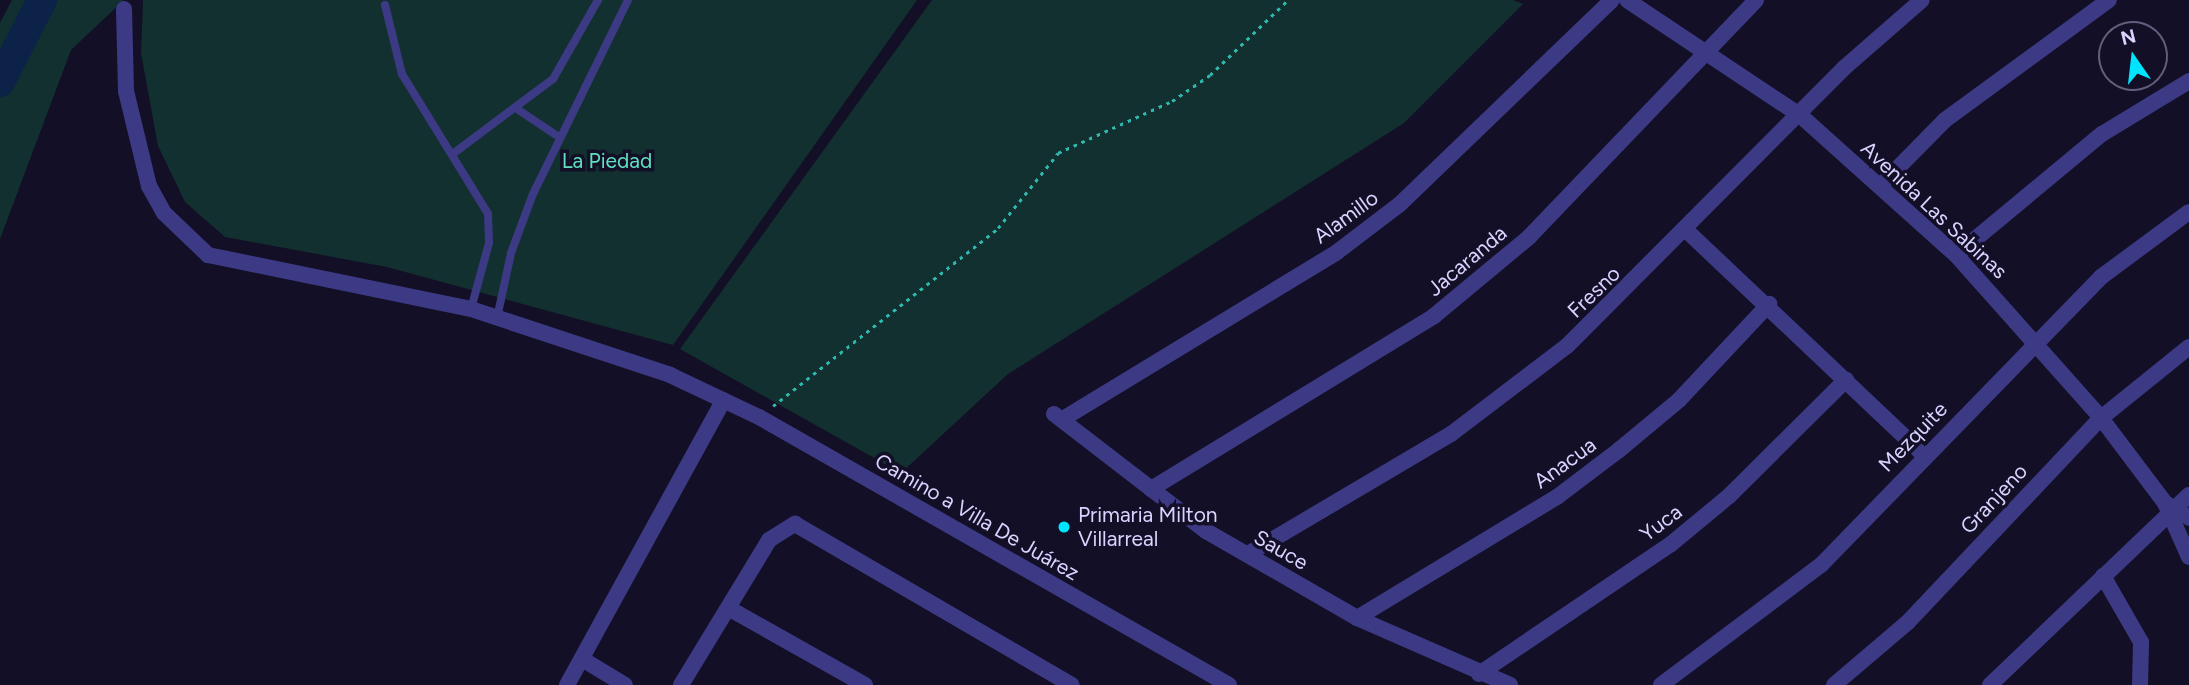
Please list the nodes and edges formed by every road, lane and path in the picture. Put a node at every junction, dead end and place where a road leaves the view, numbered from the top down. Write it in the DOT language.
graph roads {
  1 [pos="598,0"];
  2 [pos="628,0"];
  3 [pos="1289,0"];
  4 [pos="1756,0"];
  5 [pos="1922,0"];
  6 [pos="2109,0"];
  7 [pos="1614,1"];
  8 [pos="385,5"];
  9 [pos="124,9"];
  10 [pos="1708,51"];
  11 [pos="2189,81"];
  12 [pos="517,109"];
  13 [pos="1801,116"];
  14 [pos="559,137"];
  15 [pos="454,153"];
  16 [pos="1881,185"];
  17 [pos="2189,212"];
  18 [pos="1688,232"];
  19 [pos="1956,255"];
  20 [pos="1769,304"];
  21 [pos="471,309"];
  22 [pos="497,318"];
  23 [pos="2038,341"];
  24 [pos="2189,346"];
  25 [pos="1846,380"];
  26 [pos="724,400"];
  27 [pos="759,416"];
  28 [pos="1060,416"];
  29 [pos="2101,418"];
  30 [pos="1923,454"];
  31 [pos="1151,489"];
  32 [pos="2189,495"];
  33 [pos="2169,508"];
  34 [pos="2189,518"];
  35 [pos="1248,554"];
  36 [pos="2189,557"];
  37 [pos="2103,576"];
  38 [pos="730,609"];
  39 [pos="1357,618"];
  40 [pos="582,659"];
  41 [pos="1479,674"];
  42 [pos="602,679"];
  43 [pos="566,685"];
  44 [pos="625,685"];
  45 [pos="681,685"];
  46 [pos="865,685"];
  47 [pos="1072,685"];
  48 [pos="1229,685"];
  49 [pos="1510,685"];
  50 [pos="1661,685"];
  51 [pos="1834,685"];
  52 [pos="1990,685"];
  53 [pos="2140,685"];
  1 -- 12 [label="lane"];
  2 -- 14 [label="lane"];
  3 -- 27 [label="path"];
  4 -- 10 [label="street, Jacaranda"];
  5 -- 13 [label="street, Fresno"];
  6 -- 16 [label="street"];
  7 -- 10 [label="street, Avenida Las Sabinas"];
  7 -- 28 [label="street, Alamillo"];
  8 -- 15 [label="lane"];
  9 -- 21 [label="street, Camino a Villa De Juárez"];
  10 -- 13 [label="street, Avenida Las Sabinas"];
  10 -- 31 [label="street, Jacaranda"];
  11 -- 19 [label="street"];
  12 -- 14 [label="lane"];
  12 -- 15 [label="lane"];
  13 -- 16 [label="street, Avenida Las Sabinas"];
  13 -- 18 [label="street, Fresno"];
  14 -- 22 [label="lane"];
  15 -- 21 [label="lane"];
  16 -- 19 [label="street, Avenida Las Sabinas"];
  17 -- 23 [label="street, Mezquite"];
  18 -- 20 [label="street"];
  18 -- 35 [label="street, Fresno"];
  19 -- 23 [label="street, Avenida Las Sabinas"];
  20 -- 25 [label="street"];
  20 -- 39 [label="street, Anacua"];
  21 -- 22 [label="street, Camino a Villa De Juárez"];
  22 -- 26 [label="street, Camino a Villa De Juárez"];
  23 -- 29 [label="street, Avenida Las Sabinas"];
  23 -- 30 [label="street, Mezquite"];
  24 -- 29 [label="street, Granjeno"];
  25 -- 30 [label="street"];
  25 -- 41 [label="street, Yuca"];
  26 -- 27 [label="street, Camino a Villa De Juárez"];
  26 -- 40 [label="street"];
  27 -- 48 [label="street, Camino a Villa De Juárez"];
  28 -- 31 [label="street, Sauce"];
  29 -- 33 [label="street, Avenida Las Sabinas"];
  29 -- 51 [label="street, Granjeno"];
  30 -- 50 [label="street, Mezquite"];
  31 -- 35 [label="street, Sauce"];
  32 -- 33 [label="street"];
  33 -- 34 [label="street, Avenida Las Sabinas"];
  33 -- 36 [label="street, Avenida Las Sabinas"];
  33 -- 37 [label="street"];
  35 -- 39 [label="street, Sauce"];
  37 -- 52 [label="street"];
  37 -- 53 [label="street"];
  38 -- 45 [label="street"];
  38 -- 46 [label="street"];
  38 -- 47 [label="street"];
  39 -- 41 [label="street, Sauce"];
  40 -- 42 [label="street"];
  40 -- 43 [label="street"];
  41 -- 49 [label="street, Sauce"];
  42 -- 44 [label="street"];
}
